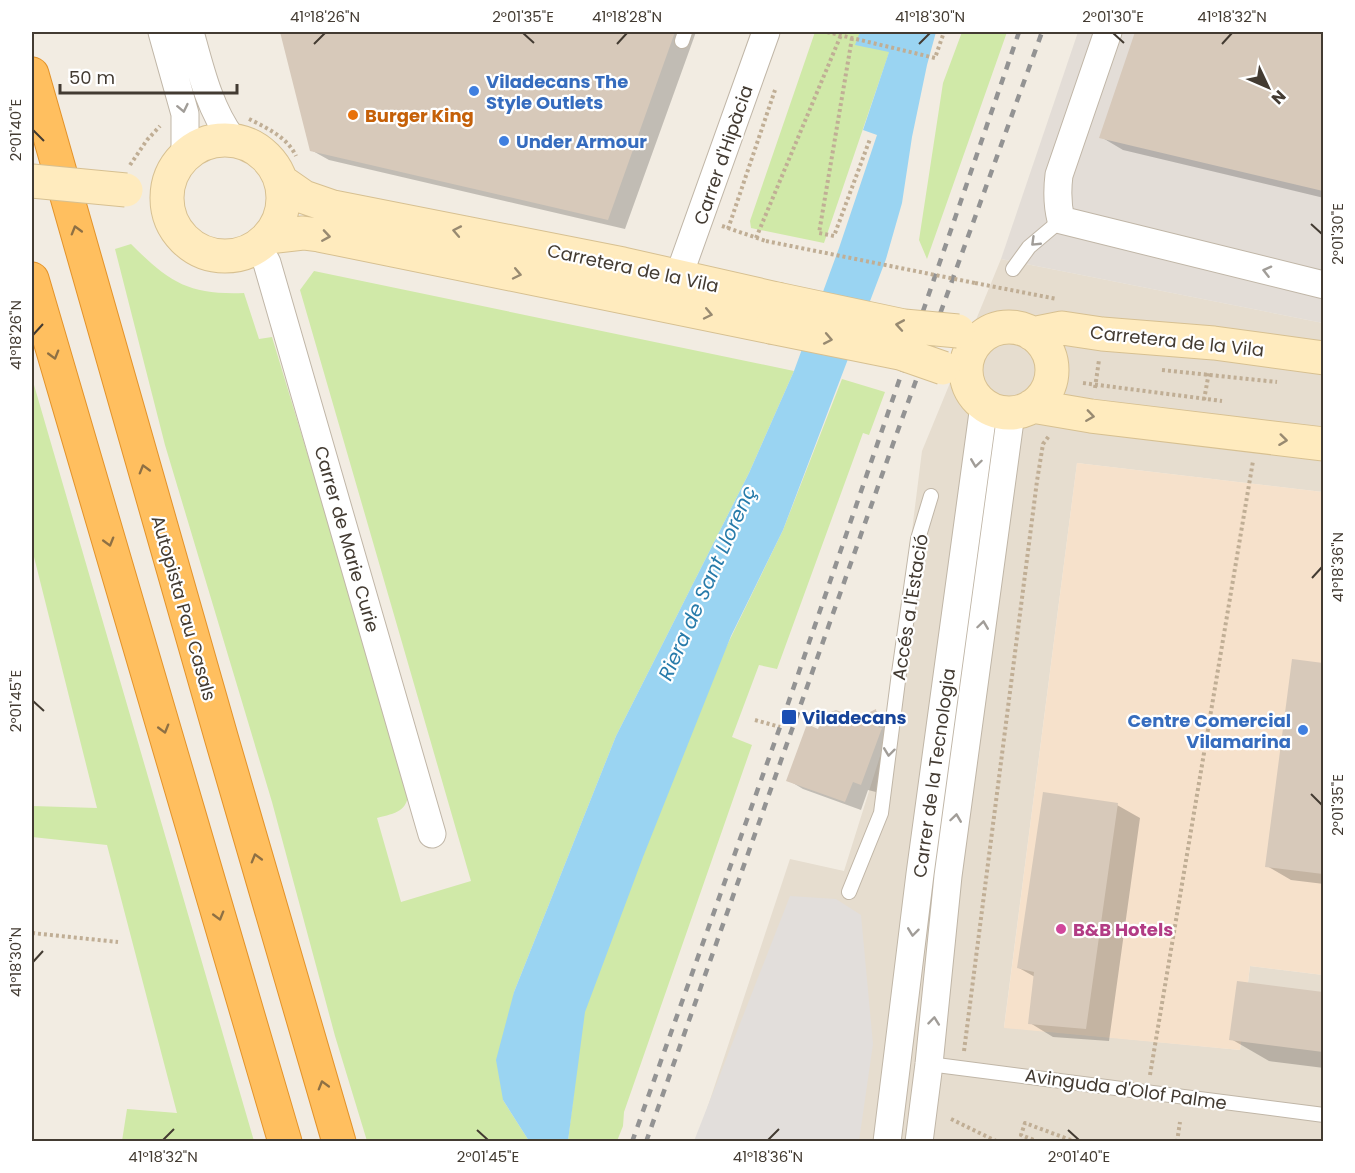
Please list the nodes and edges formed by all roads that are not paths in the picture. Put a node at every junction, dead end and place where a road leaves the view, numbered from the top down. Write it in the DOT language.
graph roads {
  1 [pos="162,32"];
  2 [pos="190,32"];
  3 [pos="766,32"];
  4 [pos="1108,32"];
  5 [pos="32,74"];
  6 [pos="232,139"];
  7 [pos="186,154"];
  8 [pos="32,181"];
  9 [pos="281,181"];
  10 [pos="167,194"];
  11 [pos="1061,220"];
  12 [pos="263,242"];
  13 [pos="1013,269"];
  14 [pos="678,278"];
  15 [pos="32,279"];
  16 [pos="1323,285"];
  17 [pos="774,313"];
  18 [pos="991,331"];
  19 [pos="1032,334"];
  20 [pos="1323,358"];
  21 [pos="955,373"];
  22 [pos="1009,408"];
  23 [pos="1323,444"];
  24 [pos="931,496"];
  25 [pos="432,834"];
  26 [pos="849,892"];
  27 [pos="929,1064"];
  28 [pos="1323,1115"];
  29 [pos="285,1142"];
  30 [pos="339,1142"];
  31 [pos="887,1142"];
  32 [pos="919,1142"];
  1 -- 7 [label="street, one-way"];
  2 -- 6 [label="street"];
  3 -- 14 [label="street, Carrer d'Hipàcia"];
  4 -- 11 [label="street"];
  30 -- 5 [label="highway, Autopista Pau Casals, one-way"];
  6 -- 7 [label="street"];
  6 -- 9 [label="street"];
  7 -- 10 [label="street"];
  8 -- 10 [label="street, bridge"];
  9 -- 12 [label="street"];
  14 -- 9 [label="street, Carretera de la Vila, one-way"];
  10 -- 12 [label="street"];
  11 -- 13 [label="lane, one-way"];
  16 -- 11 [label="street, one-way"];
  12 -- 17 [label="street, Carretera de la Vila, one-way"];
  12 -- 25 [label="street, Carrer de Marie Curie"];
  14 -- 17 [label="street, Carretera de la Vila"];
  15 -- 29 [label="highway, one-way"];
  18 -- 17 [label="street, Carretera de la Vila, one-way, bridge"];
  17 -- 21 [label="street, Carretera de la Vila, one-way, bridge"];
  18 -- 19 [label="street"];
  18 -- 21 [label="street"];
  19 -- 20 [label="street, Carretera de la Vila"];
  19 -- 22 [label="street"];
  21 -- 22 [label="street"];
  22 -- 23 [label="street, one-way"];
  27 -- 22 [label="street, Carrer de la Tecnologia, one-way"];
  22 -- 31 [label="street, Carrer de la Tecnologia, one-way"];
  24 -- 26 [label="lane, Accés a l'Estació, one-way"];
  27 -- 28 [label="lane, Avinguda d'Olof Palme"];
  27 -- 32 [label="street, Carrer de la Tecnologia"];
}
